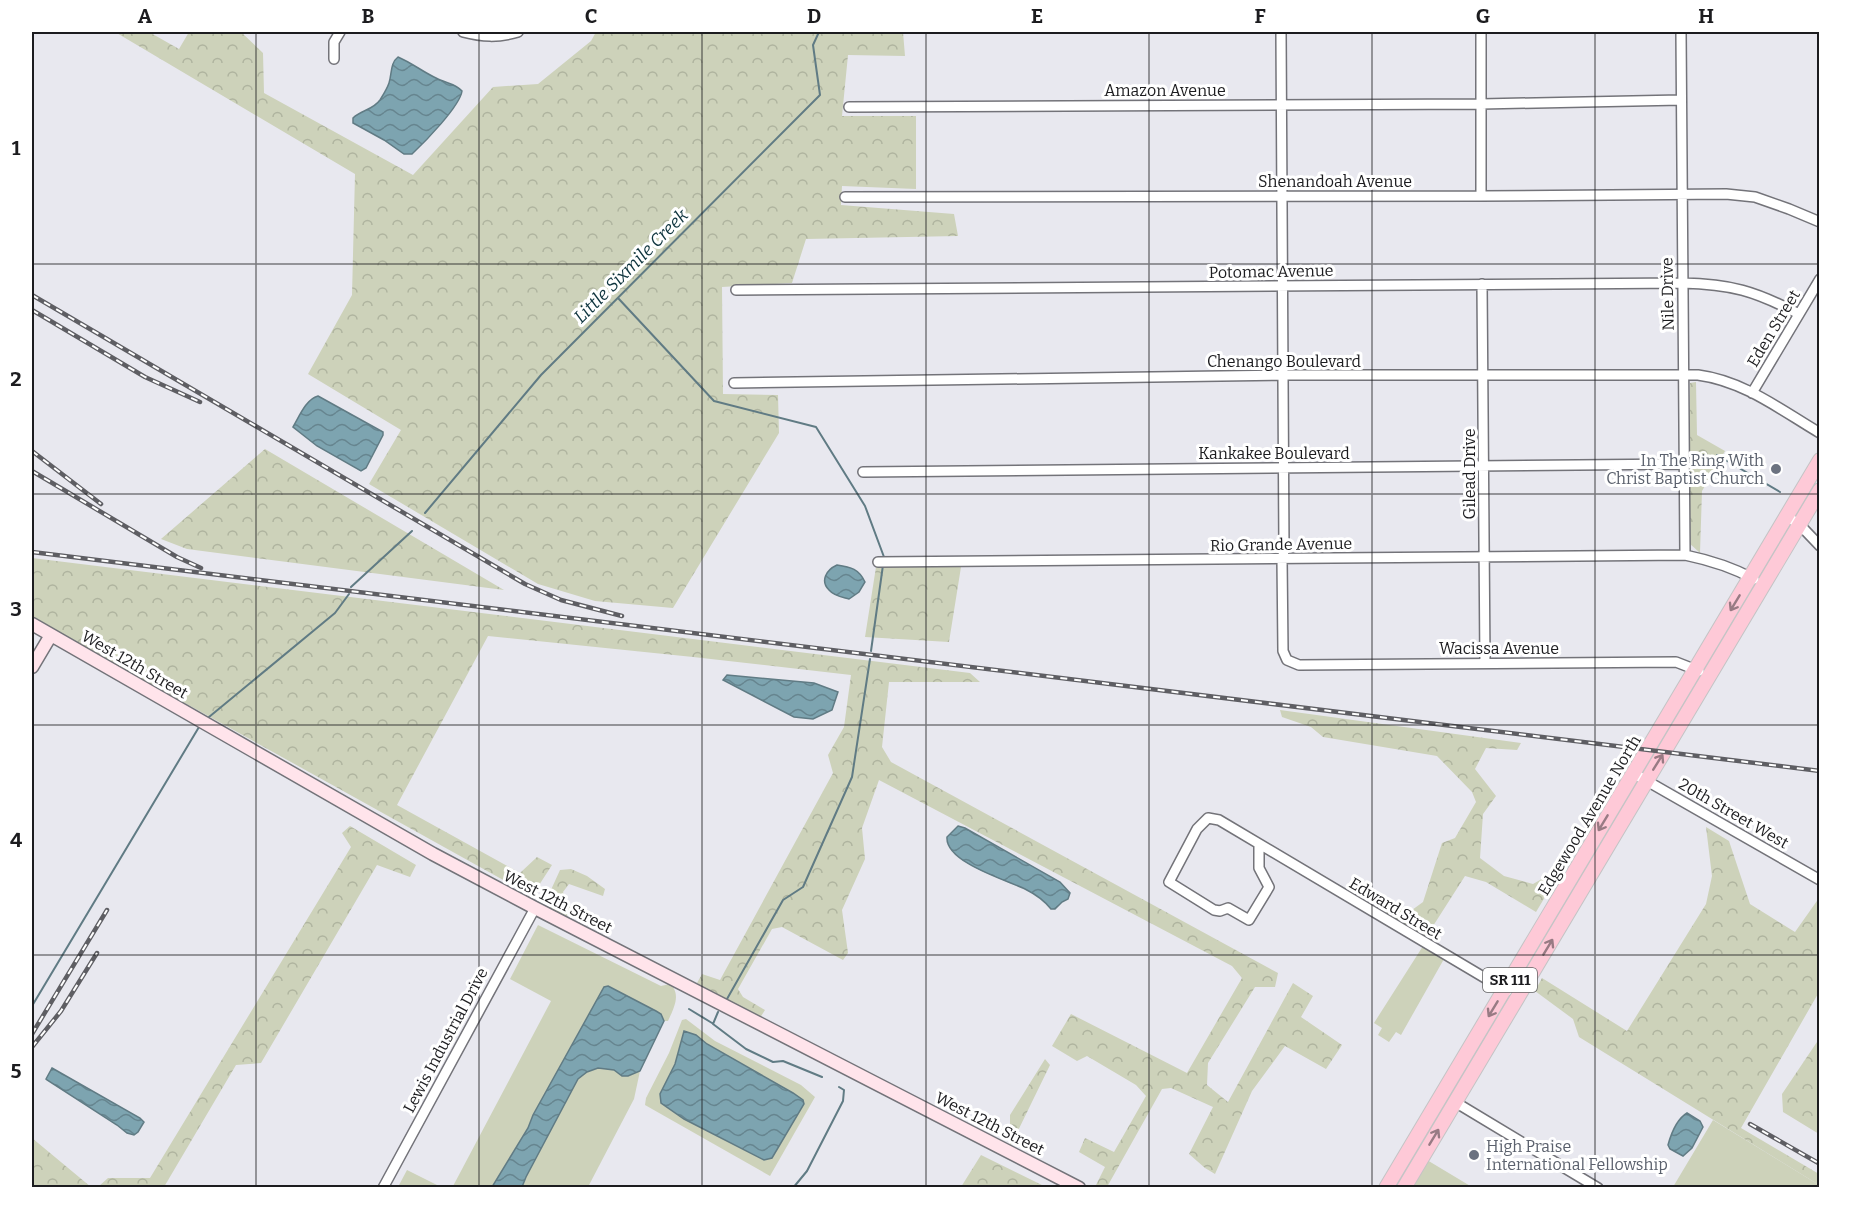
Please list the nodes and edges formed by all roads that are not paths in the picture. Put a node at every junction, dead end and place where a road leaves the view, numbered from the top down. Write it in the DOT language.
graph roads {
  1 [pos="340,32"];
  2 [pos="463,32"];
  3 [pos="518,32"];
  4 [pos="1281,32"];
  5 [pos="1481,32"];
  6 [pos="1681,32"];
  7 [pos="334,59"];
  8 [pos="1681,100"];
  9 [pos="1281,104"];
  10 [pos="1481,104"];
  11 [pos="849,107"];
  12 [pos="1682,194"];
  13 [pos="845,196"];
  14 [pos="1282,196"];
  15 [pos="1481,196"];
  16 [pos="1820,222"];
  17 [pos="1820,279"];
  18 [pos="1682,283"];
  19 [pos="1482,284"];
  20 [pos="1283,286"];
  21 [pos="736,290"];
  22 [pos="1799,314"];
  23 [pos="1683,374"];
  24 [pos="1283,375"];
  25 [pos="1484,375"];
  26 [pos="734,383"];
  27 [pos="1752,393"];
  28 [pos="1820,433"];
  29 [pos="1820,460"];
  30 [pos="1684,464"];
  31 [pos="1485,466"];
  32 [pos="1284,467"];
  33 [pos="863,472"];
  34 [pos="1820,490"];
  35 [pos="1786,516"];
  36 [pos="1799,524"];
  37 [pos="1820,546"];
  38 [pos="1685,555"];
  39 [pos="1484,557"];
  40 [pos="1282,559"];
  41 [pos="878,562"];
  42 [pos="1750,577"];
  43 [pos="1764,585"];
  44 [pos="32,624"];
  45 [pos="51,635"];
  46 [pos="1485,663"];
  47 [pos="32,667"];
  48 [pos="1695,669"];
  49 [pos="1708,677"];
  50 [pos="1633,773"];
  51 [pos="1647,781"];
  52 [pos="1259,845"];
  53 [pos="1820,880"];
  54 [pos="535,908"];
  55 [pos="1504,989"];
  56 [pos="1518,997"];
  57 [pos="1455,1102"];
  58 [pos="1407,1152"];
  59 [pos="1420,1160"];
  60 [pos="383,1188"];
  61 [pos="1080,1188"];
  62 [pos="1386,1188"];
  63 [pos="1404,1188"];
  64 [pos="1598,1188"];
  1 -- 7 [label="street"];
  2 -- 3 [label="street"];
  4 -- 9 [label="street"];
  5 -- 10 [label="street"];
  6 -- 8 [label="street, Nile Drive"];
  8 -- 10 [label="street, Amazon Avenue"];
  8 -- 12 [label="street, Nile Drive"];
  9 -- 10 [label="street, Amazon Avenue"];
  9 -- 11 [label="street, Amazon Avenue"];
  9 -- 14 [label="street"];
  10 -- 15 [label="street"];
  12 -- 15 [label="street, Shenandoah Avenue"];
  12 -- 16 [label="street, Shenandoah Avenue"];
  12 -- 18 [label="street, Nile Drive"];
  13 -- 14 [label="street, Shenandoah Avenue"];
  14 -- 15 [label="street, Shenandoah Avenue"];
  14 -- 20 [label="street"];
  17 -- 22 [label="street, Eden Street"];
  18 -- 19 [label="street, Potomac Avenue"];
  18 -- 22 [label="street, Potomac Avenue"];
  18 -- 23 [label="street, Nile Drive"];
  19 -- 20 [label="street, Potomac Avenue"];
  19 -- 25 [label="street, Gilead Drive"];
  20 -- 21 [label="street, Potomac Avenue"];
  20 -- 24 [label="street"];
  22 -- 27 [label="street, Eden Street"];
  23 -- 25 [label="street, Chenango Boulevard"];
  23 -- 27 [label="street, Chenango Boulevard"];
  23 -- 30 [label="street, Nile Drive"];
  24 -- 25 [label="street, Chenango Boulevard"];
  24 -- 26 [label="street, Chenango Boulevard"];
  24 -- 32 [label="street"];
  25 -- 31 [label="street, Gilead Drive"];
  27 -- 28 [label="street, Chenango Boulevard"];
  29 -- 35 [label="main road, Edgewood Avenue North / SR 111"];
  30 -- 31 [label="street, Kankakee Boulevard"];
  30 -- 38 [label="street, Nile Drive"];
  31 -- 32 [label="street, Kankakee Boulevard"];
  31 -- 39 [label="street, Gilead Drive"];
  32 -- 33 [label="street, Kankakee Boulevard"];
  32 -- 40 [label="street"];
  34 -- 36 [label="main road, Edgewood Avenue North / SR 111"];
  35 -- 36 [label="street"];
  35 -- 42 [label="main road, Edgewood Avenue North / SR 111"];
  36 -- 37 [label="street"];
  36 -- 43 [label="main road, Edgewood Avenue North / SR 111"];
  38 -- 39 [label="street, Rio Grande Avenue"];
  38 -- 42 [label="street, Rio Grande Avenue"];
  39 -- 40 [label="street, Rio Grande Avenue"];
  39 -- 46 [label="street, Gilead Drive"];
  40 -- 41 [label="street, Rio Grande Avenue"];
  40 -- 46 [label="street, Wacissa Avenue"];
  42 -- 43 [label="street, Rio Grande Avenue"];
  42 -- 48 [label="main road, Edgewood Avenue North / SR 111, one-way"];
  43 -- 49 [label="main road, Edgewood Avenue North / SR 111"];
  44 -- 45 [label="street, West 12th Street"];
  45 -- 47 [label="street"];
  45 -- 54 [label="street, West 12th Street"];
  46 -- 48 [label="street, Wacissa Avenue"];
  48 -- 49 [label="street, Wacissa Avenue"];
  48 -- 50 [label="main road, Edgewood Avenue North / SR 111"];
  51 -- 49 [label="main road, Edgewood Avenue North / SR 111, one-way"];
  50 -- 51 [label="street, 20th Street West"];
  50 -- 55 [label="main road, Edgewood Avenue North / SR 111, one-way"];
  51 -- 53 [label="street, 20th Street West"];
  56 -- 51 [label="main road, Edgewood Avenue North / SR 111, one-way"];
  52 -- 52 [label="street, Edward Street"];
  52 -- 55 [label="street, Edward Street"];
  54 -- 60 [label="street, Lewis Industrial Drive"];
  54 -- 61 [label="street, West 12th Street"];
  55 -- 56 [label="street, Edward Street"];
  55 -- 58 [label="main road, Edgewood Avenue North / SR 111, one-way"];
  56 -- 57 [label="main road, Edgewood Avenue North / SR 111"];
  59 -- 57 [label="main road, Edgewood Avenue North / SR 111, one-way"];
  57 -- 64 [label="street"];
  58 -- 59 [label="street"];
  58 -- 62 [label="main road, Edgewood Avenue North / SR 111"];
  59 -- 63 [label="main road, Edgewood Avenue North / SR 111"];
}
